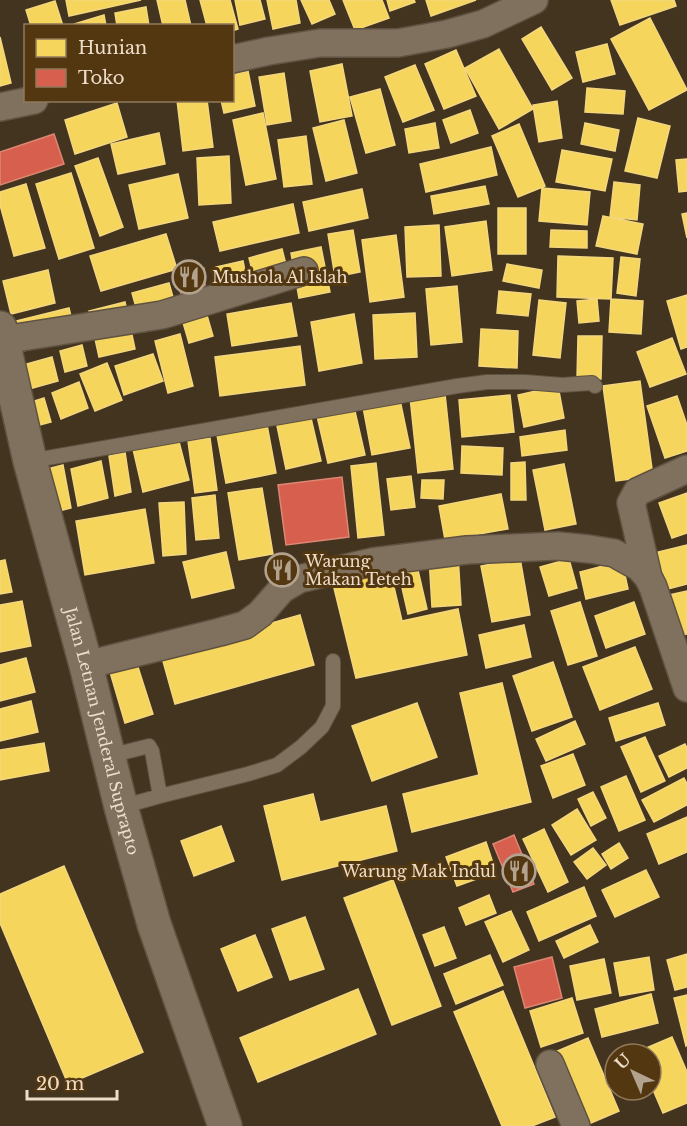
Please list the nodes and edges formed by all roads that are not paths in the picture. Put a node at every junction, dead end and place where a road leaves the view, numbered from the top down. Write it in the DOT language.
graph roads {
  1 [pos="534,0"];
  2 [pos="234,59"];
  3 [pos="24,102"];
  4 [pos="0,107"];
  5 [pos="304,271"];
  6 [pos="1,334"];
  7 [pos="595,386"];
  8 [pos="30,461"];
  9 [pos="687,469"];
  10 [pos="648,577"];
  11 [pos="333,661"];
  12 [pos="86,665"];
  13 [pos="687,688"];
  14 [pos="109,756"];
  15 [pos="159,796"];
  16 [pos="121,807"];
  17 [pos="550,1064"];
  18 [pos="225,1126"];
  19 [pos="576,1126"];
  1 -- 2 [label="street"];
  3 -- 4 [label="street"];
  5 -- 6 [label="street"];
  6 -- 8 [label="street, Jalan Letnan Jenderal Suprapto"];
  7 -- 8 [label="lane"];
  8 -- 12 [label="street, Jalan Letnan Jenderal Suprapto"];
  9 -- 10 [label="street"];
  10 -- 12 [label="street"];
  10 -- 13 [label="street"];
  11 -- 15 [label="lane"];
  12 -- 14 [label="street, Jalan Letnan Jenderal Suprapto"];
  14 -- 15 [label="lane"];
  14 -- 16 [label="street, Jalan Letnan Jenderal Suprapto"];
  15 -- 16 [label="lane"];
  16 -- 18 [label="street, Jalan Letnan Jenderal Suprapto"];
  17 -- 19 [label="street"];
}
